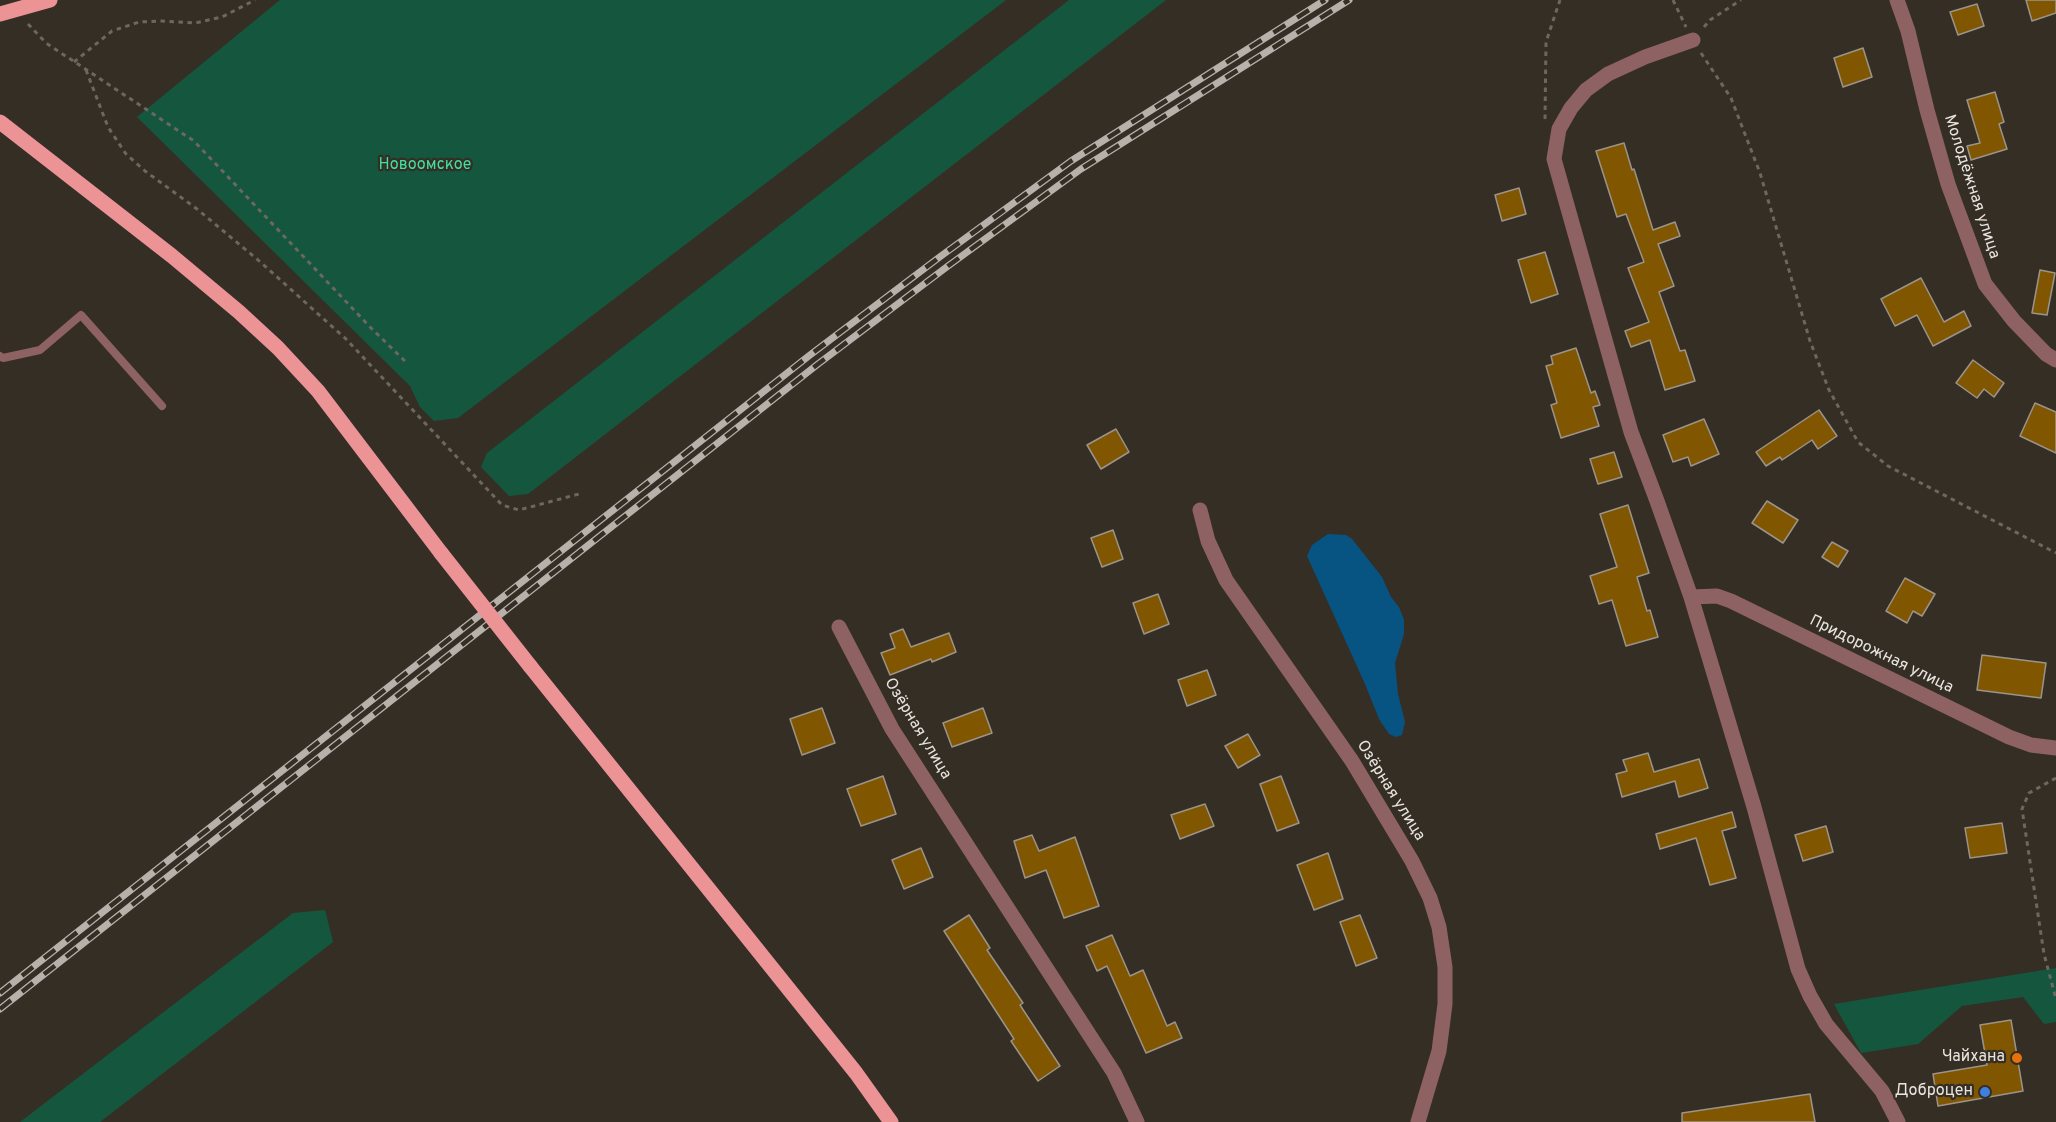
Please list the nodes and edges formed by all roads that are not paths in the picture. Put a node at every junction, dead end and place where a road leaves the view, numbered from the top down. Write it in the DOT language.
graph roads {
  1 [pos="50,0"];
  2 [pos="1897,0"];
  3 [pos="7,12"];
  4 [pos="1693,40"];
  5 [pos="0,122"];
  6 [pos="0,356"];
  7 [pos="2056,360"];
  8 [pos="162,406"];
  9 [pos="1200,510"];
  10 [pos="1691,597"];
  11 [pos="839,627"];
  12 [pos="2056,748"];
  13 [pos="891,1122"];
  14 [pos="1137,1122"];
  15 [pos="1418,1122"];
  16 [pos="1899,1122"];
  1 -- 3 [label="main road"];
  2 -- 7 [label="street, Молодёжная улица"];
  4 -- 10 [label="street"];
  5 -- 13 [label="main road, bridge"];
  6 -- 8 [label="lane"];
  9 -- 15 [label="street, Озёрная улица"];
  10 -- 12 [label="street, Придорожная улица"];
  10 -- 16 [label="street"];
  11 -- 14 [label="street, Озёрная улица"];
}
